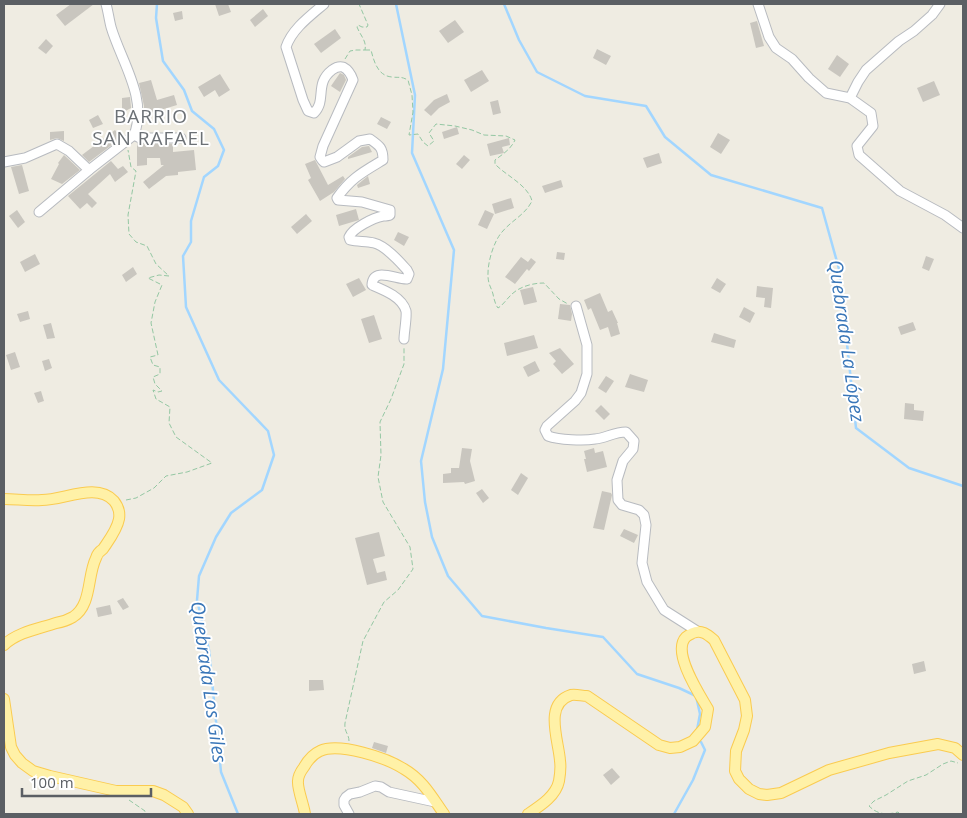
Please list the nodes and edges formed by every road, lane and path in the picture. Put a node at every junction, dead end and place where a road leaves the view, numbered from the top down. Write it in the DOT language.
graph roads {
  1 [pos="106,4"];
  2 [pos="324,4"];
  3 [pos="359,4"];
  4 [pos="758,4"];
  5 [pos="940,4"];
  6 [pos="366,50"];
  7 [pos="340,66"];
  8 [pos="850,98"];
  9 [pos="134,135"];
  10 [pos="181,138"];
  11 [pos="126,142"];
  12 [pos="4,162"];
  13 [pos="89,170"];
  14 [pos="39,212"];
  15 [pos="963,228"];
  16 [pos="576,306"];
  17 [pos="404,339"];
  18 [pos="4,498"];
  19 [pos="116,503"];
  20 [pos="696,631"];
  21 [pos="4,645"];
  22 [pos="4,699"];
  23 [pos="349,749"];
  24 [pos="963,755"];
  25 [pos="963,765"];
  26 [pos="130,801"];
  27 [pos="435,802"];
  28 [pos="145,814"];
  29 [pos="188,814"];
  30 [pos="305,814"];
  31 [pos="349,814"];
  32 [pos="444,814"];
  33 [pos="528,814"];
  34 [pos="900,814"];
  1 -- 9 [label="street"];
  2 -- 7 [label="street"];
  3 -- 6 [label="path"];
  4 -- 8 [label="street"];
  5 -- 8 [label="street"];
  6 -- 7 [label="path"];
  6 -- 16 [label="path"];
  7 -- 17 [label="street"];
  8 -- 15 [label="street"];
  9 -- 10 [label="street"];
  9 -- 11 [label="street"];
  11 -- 13 [label="street"];
  11 -- 19 [label="path"];
  12 -- 13 [label="street"];
  13 -- 14 [label="street"];
  16 -- 20 [label="street"];
  17 -- 23 [label="path"];
  18 -- 19 [label="main road"];
  19 -- 21 [label="main road"];
  20 -- 24 [label="main road"];
  20 -- 33 [label="main road"];
  22 -- 29 [label="main road"];
  23 -- 27 [label="main road"];
  23 -- 30 [label="main road"];
  25 -- 34 [label="path"];
  26 -- 28 [label="path"];
  27 -- 31 [label="street"];
  27 -- 32 [label="main road"];
}
